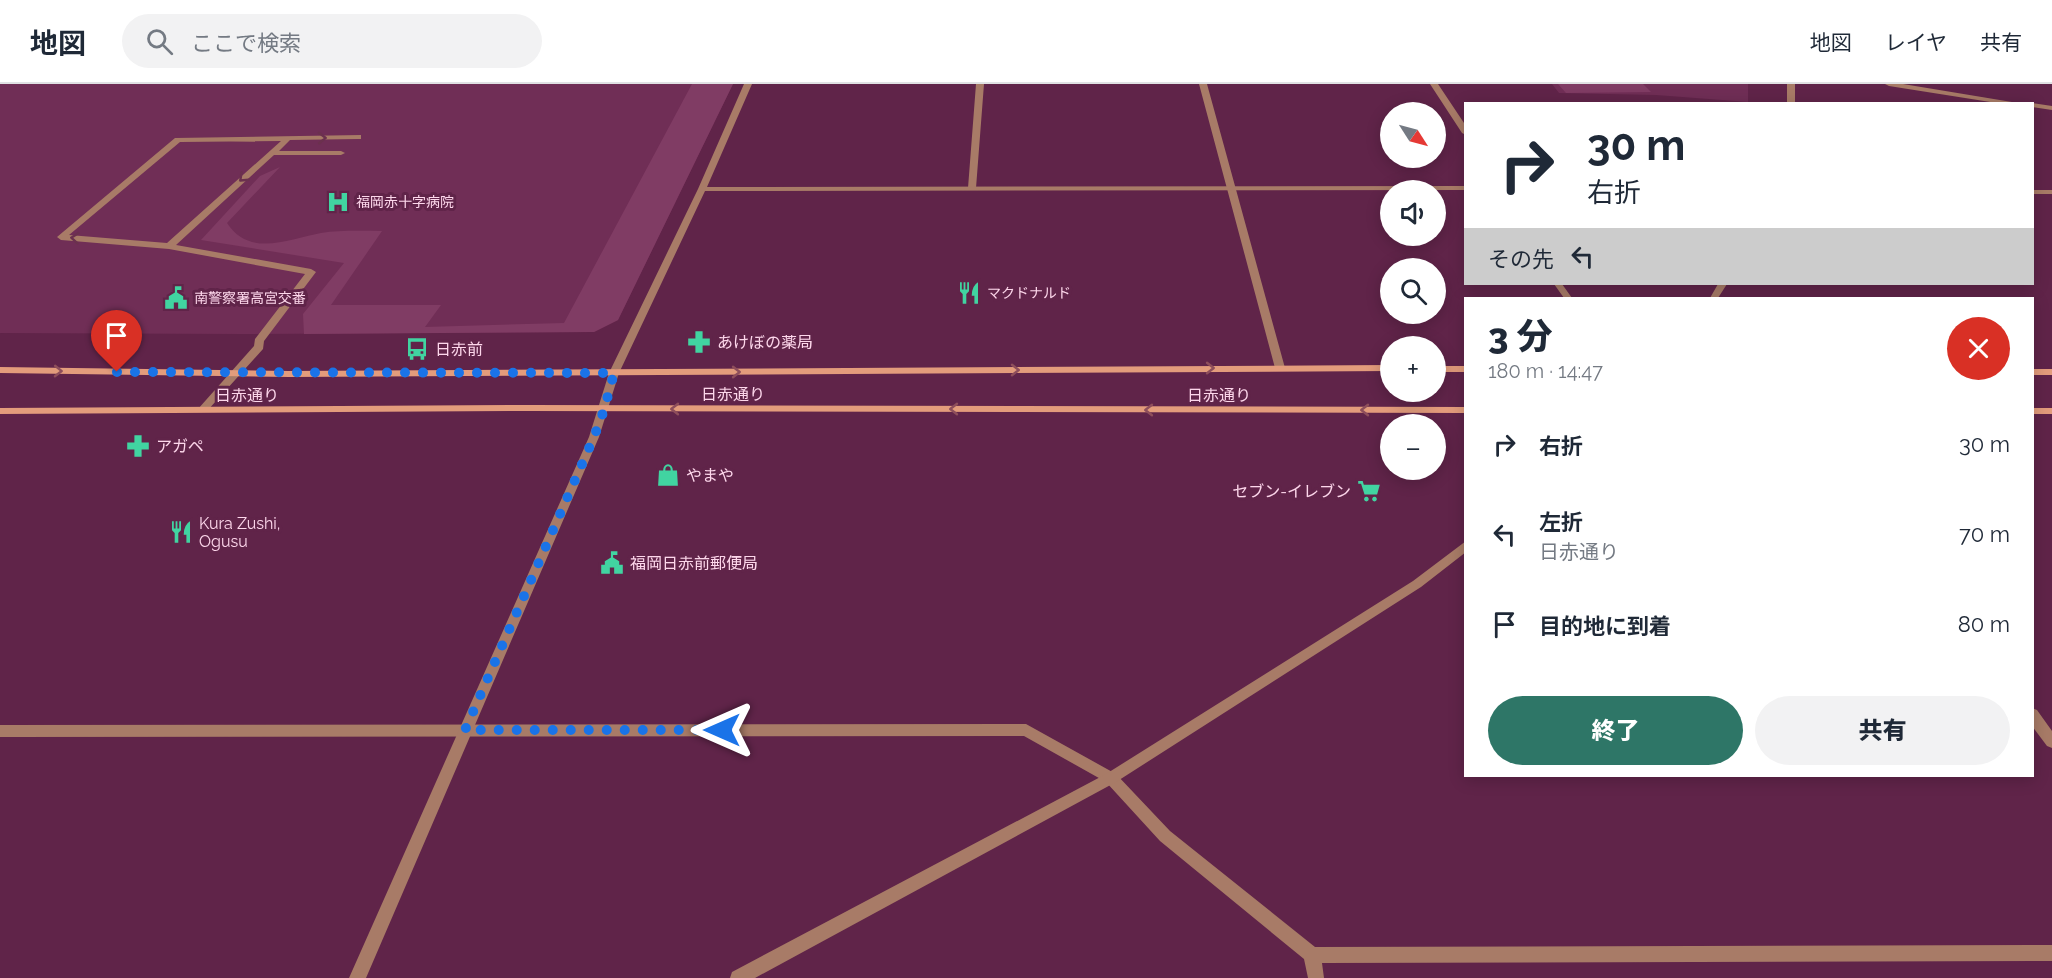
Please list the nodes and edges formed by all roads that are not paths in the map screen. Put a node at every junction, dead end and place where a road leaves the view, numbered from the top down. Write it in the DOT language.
graph roads {
  1 [pos="748,84"];
  2 [pos="980,84"];
  3 [pos="1203,84"];
  4 [pos="1434,84"];
  5 [pos="1791,84"];
  6 [pos="1889,84"];
  7 [pos="1791,102"];
  8 [pos="2008,102"];
  9 [pos="2034,105"];
  10 [pos="2052,108"];
  11 [pos="1464,130"];
  12 [pos="358,137"];
  13 [pos="287,139"];
  14 [pos="270,153"];
  15 [pos="341,153"];
  16 [pos="972,188"];
  17 [pos="1231,188"];
  18 [pos="1464,188"];
  19 [pos="702,189"];
  20 [pos="2034,192"];
  21 [pos="2052,192"];
  22 [pos="169,246"];
  23 [pos="1280,368"];
  24 [pos="1380,368"];
  25 [pos="1446,369"];
  26 [pos="1464,369"];
  27 [pos="0,370"];
  28 [pos="2034,372"];
  29 [pos="2052,372"];
  30 [pos="234,373"];
  31 [pos="614,373"];
  32 [pos="203,410"];
  33 [pos="604,410"];
  34 [pos="1464,410"];
  35 [pos="0,411"];
  36 [pos="2034,411"];
  37 [pos="2052,411"];
  38 [pos="1464,548"];
  39 [pos="2034,717"];
  40 [pos="465,730"];
  41 [pos="0,731"];
  42 [pos="2052,742"];
  43 [pos="1112,778"];
  44 [pos="2052,953"];
  45 [pos="1312,955"];
  46 [pos="357,978"];
  47 [pos="738,978"];
  48 [pos="1316,978"];
  1 -- 19 [label="street"];
  2 -- 16 [label="street"];
  3 -- 17 [label="street"];
  4 -- 11 [label="street"];
  5 -- 7 [label="street"];
  6 -- 8 [label="street"];
  9 -- 10 [label="street"];
  13 -- 12 [label="street, one-way"];
  13 -- 14 [label="street"];
  22 -- 13 [label="street, one-way"];
  14 -- 15 [label="street"];
  14 -- 22 [label="street, one-way"];
  16 -- 17 [label="street"];
  16 -- 19 [label="street"];
  17 -- 18 [label="street"];
  17 -- 23 [label="street"];
  19 -- 31 [label="street"];
  20 -- 21 [label="street"];
  22 -- 30 [label="street"];
  23 -- 24 [label="main road, 日赤通り"];
  31 -- 23 [label="main road, 日赤通り, one-way"];
  25 -- 26 [label="main road"];
  27 -- 30 [label="main road, 日赤通り, one-way"];
  28 -- 29 [label="main road"];
  30 -- 31 [label="main road, 日赤通り"];
  30 -- 32 [label="street"];
  31 -- 33 [label="street"];
  32 -- 33 [label="main road, 日赤通り"];
  32 -- 35 [label="main road, 日赤通り"];
  34 -- 33 [label="main road, 日赤通り, one-way"];
  33 -- 40 [label="street"];
  36 -- 37 [label="main road"];
  38 -- 43 [label="street"];
  39 -- 42 [label="street"];
  40 -- 41 [label="street"];
  40 -- 43 [label="street"];
  40 -- 46 [label="street"];
  43 -- 45 [label="street"];
  43 -- 47 [label="street"];
  44 -- 45 [label="street"];
  45 -- 48 [label="street"];
}
